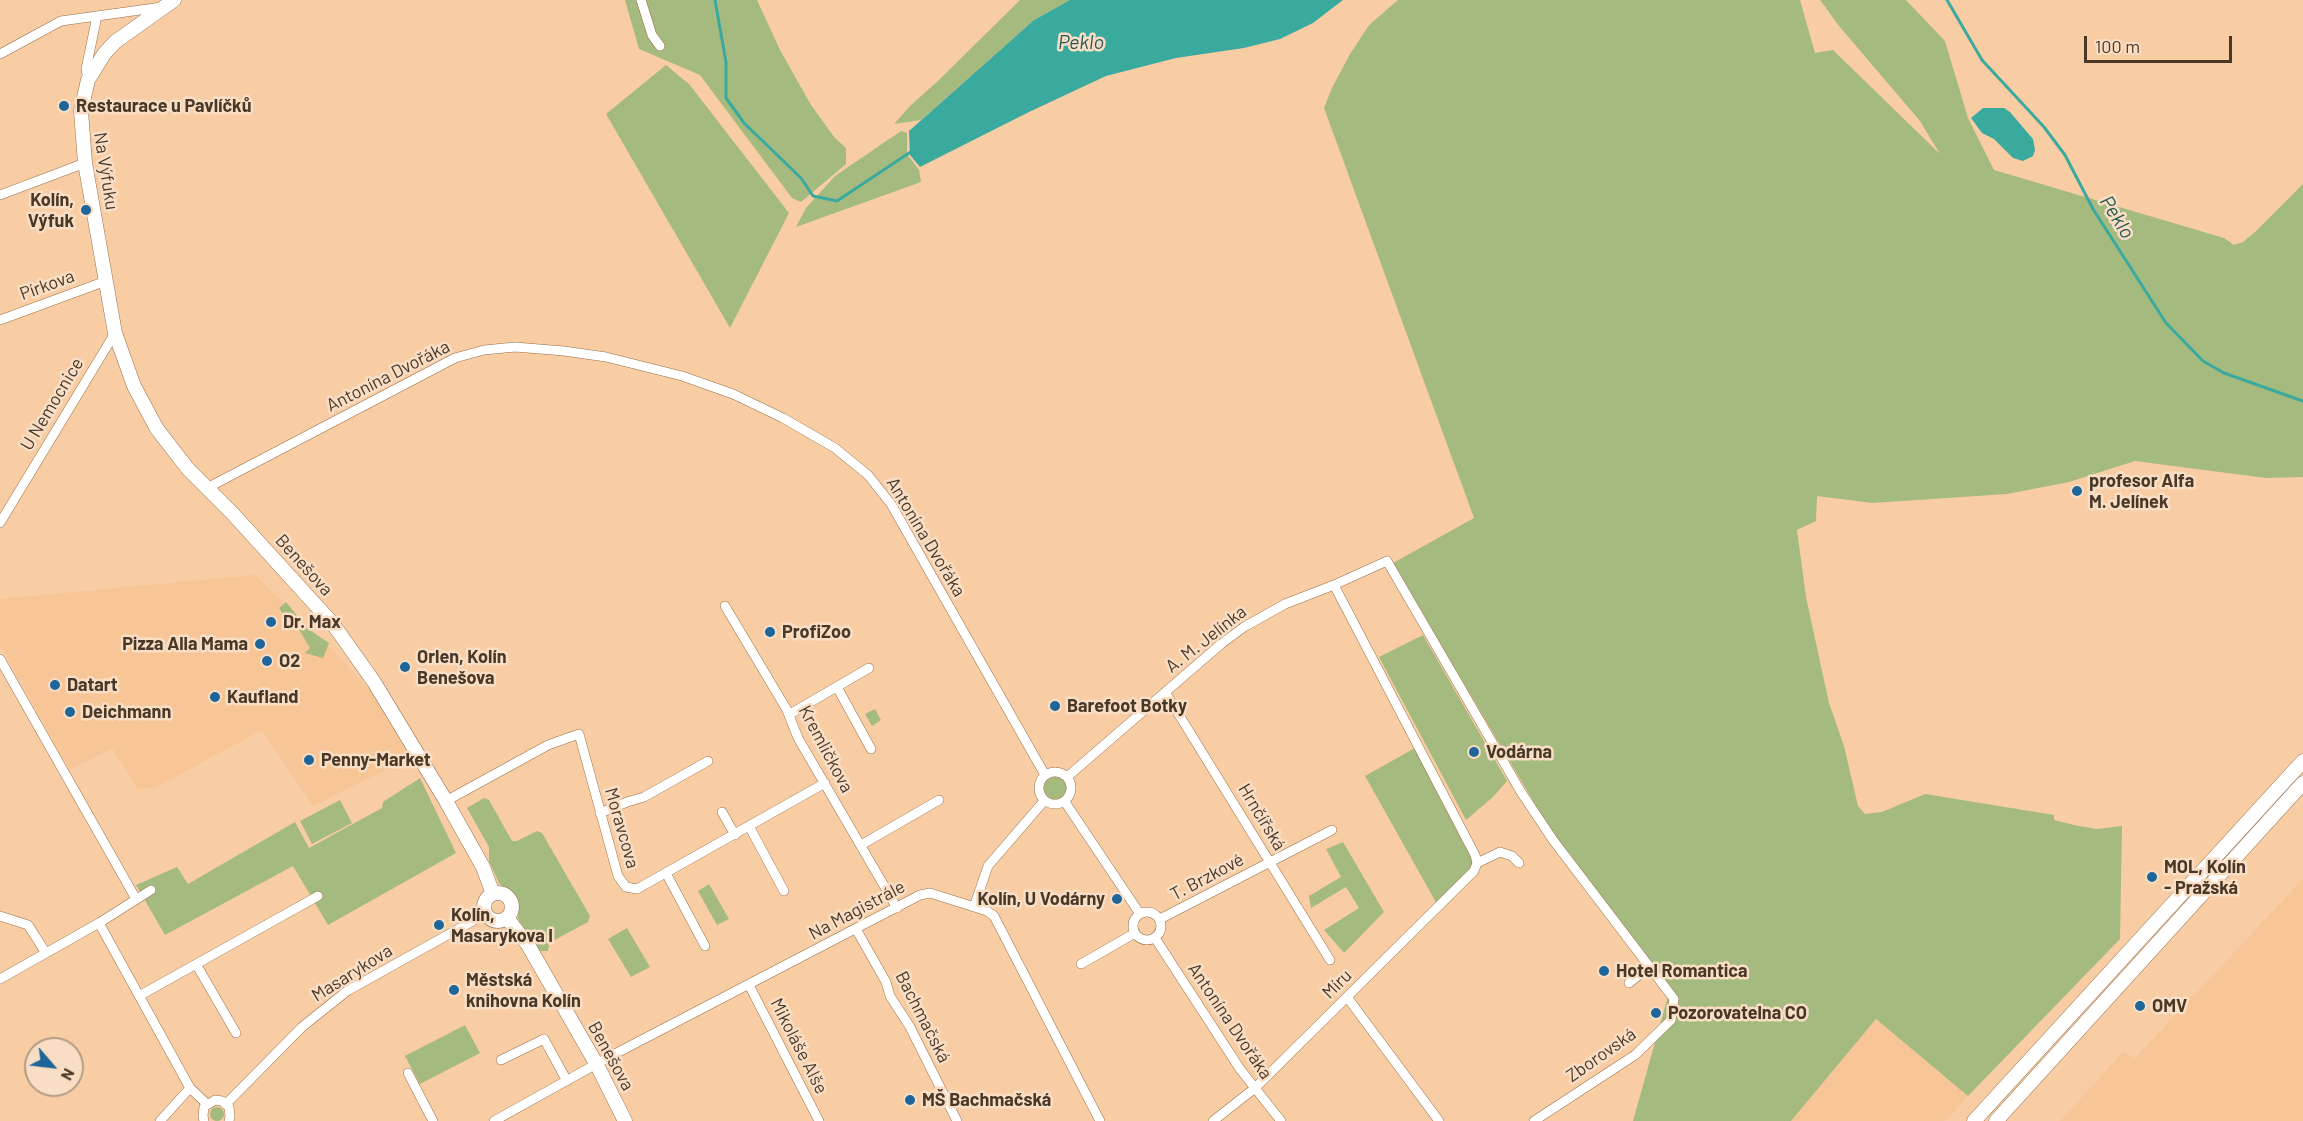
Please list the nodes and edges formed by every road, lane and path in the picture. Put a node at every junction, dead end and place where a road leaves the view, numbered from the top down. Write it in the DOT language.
graph roads {
  1 [pos="641,0"];
  2 [pos="168,4"];
  3 [pos="97,16"];
  4 [pos="660,46"];
  5 [pos="0,54"];
  6 [pos="88,80"];
  7 [pos="85,163"];
  8 [pos="0,195"];
  9 [pos="106,281"];
  10 [pos="0,320"];
  11 [pos="115,333"];
  12 [pos="207,488"];
  13 [pos="0,523"];
  14 [pos="1387,561"];
  15 [pos="1334,585"];
  16 [pos="725,606"];
  17 [pos="0,659"];
  18 [pos="869,668"];
  19 [pos="837,687"];
  20 [pos="1166,692"];
  21 [pos="789,714"];
  22 [pos="871,749"];
  23 [pos="708,761"];
  24 [pos="2303,761"];
  25 [pos="1045,775"];
  26 [pos="1067,777"];
  27 [pos="825,783"];
  28 [pos="2303,783"];
  29 [pos="939,800"];
  30 [pos="446,801"];
  31 [pos="1044,801"];
  32 [pos="1065,801"];
  33 [pos="722,812"];
  34 [pos="600,813"];
  35 [pos="749,826"];
  36 [pos="1332,830"];
  37 [pos="735,835"];
  38 [pos="861,845"];
  39 [pos="1270,862"];
  40 [pos="1477,863"];
  41 [pos="1519,863"];
  42 [pos="666,873"];
  43 [pos="151,890"];
  44 [pos="784,891"];
  45 [pos="493,894"];
  46 [pos="318,896"];
  47 [pos="136,899"];
  48 [pos="974,907"];
  49 [pos="897,908"];
  50 [pos="485,914"];
  51 [pos="1140,914"];
  52 [pos="0,916"];
  53 [pos="507,918"];
  54 [pos="1160,919"];
  55 [pos="99,923"];
  56 [pos="856,929"];
  57 [pos="1135,933"];
  58 [pos="1155,938"];
  59 [pos="705,946"];
  60 [pos="46,953"];
  61 [pos="1330,960"];
  62 [pos="196,964"];
  63 [pos="1081,964"];
  64 [pos="1649,967"];
  65 [pos="0,979"];
  66 [pos="1629,983"];
  67 [pos="749,985"];
  68 [pos="139,996"];
  69 [pos="1347,997"];
  70 [pos="236,1033"];
  71 [pos="501,1060"];
  72 [pos="597,1065"];
  73 [pos="408,1073"];
  74 [pos="567,1081"];
  75 [pos="190,1088"];
  76 [pos="1255,1088"];
  77 [pos="207,1104"];
  78 [pos="226,1104"];
  79 [pos="160,1121"];
  80 [pos="204,1121"];
  81 [pos="229,1121"];
  82 [pos="433,1121"];
  83 [pos="494,1121"];
  84 [pos="625,1121"];
  85 [pos="819,1121"];
  86 [pos="957,1121"];
  87 [pos="1100,1121"];
  88 [pos="1213,1121"];
  89 [pos="1281,1121"];
  90 [pos="1439,1121"];
  91 [pos="1534,1121"];
  92 [pos="1974,1121"];
  93 [pos="1996,1121"];
  1 -- 4 [label="street"];
  2 -- 3 [label="street"];
  2 -- 6 [label="street"];
  3 -- 5 [label="street"];
  3 -- 6 [label="street, Na Výfuku"];
  6 -- 7 [label="street, Na Výfuku"];
  7 -- 8 [label="street"];
  7 -- 9 [label="street, Na Výfuku"];
  9 -- 10 [label="street, Pírkova"];
  9 -- 11 [label="street, Na Výfuku"];
  11 -- 12 [label="street, Benešova"];
  11 -- 13 [label="street, U Nemocnice"];
  12 -- 25 [label="street, Antonína Dvořáka"];
  12 -- 30 [label="street, Benešova"];
  14 -- 15 [label="street, A. M. Jelínka"];
  14 -- 64 [label="street, Zborovská"];
  15 -- 20 [label="street, A. M. Jelínka"];
  15 -- 40 [label="street"];
  16 -- 21 [label="street, Kremličkova"];
  17 -- 47 [label="street"];
  18 -- 19 [label="street"];
  19 -- 21 [label="street"];
  19 -- 22 [label="street"];
  20 -- 26 [label="street, A. M. Jelínka"];
  20 -- 39 [label="street, Hrnčířská"];
  21 -- 27 [label="street, Kremličkova"];
  23 -- 34 [label="street"];
  24 -- 92 [label="street"];
  25 -- 26 [label="street"];
  25 -- 31 [label="street"];
  26 -- 32 [label="street"];
  27 -- 35 [label="street, Moravcova"];
  27 -- 38 [label="street, Kremličkova"];
  28 -- 93 [label="street"];
  29 -- 38 [label="street"];
  30 -- 34 [label="street, Moravcova"];
  30 -- 45 [label="street, Benešova"];
  31 -- 32 [label="street"];
  31 -- 48 [label="street"];
  32 -- 51 [label="street"];
  33 -- 37 [label="street"];
  34 -- 42 [label="street, Moravcova"];
  35 -- 37 [label="street, Moravcova"];
  35 -- 44 [label="street"];
  36 -- 39 [label="street, T. Brzkové"];
  37 -- 42 [label="street, Moravcova"];
  38 -- 49 [label="street, Kremličkova"];
  39 -- 54 [label="street, T. Brzkové"];
  39 -- 61 [label="street, Hrnčířská"];
  40 -- 41 [label="street"];
  40 -- 69 [label="street, Míru"];
  42 -- 59 [label="street"];
  43 -- 47 [label="street"];
  45 -- 50 [label="street"];
  45 -- 53 [label="street, Benešova"];
  46 -- 62 [label="street"];
  47 -- 55 [label="street"];
  48 -- 49 [label="street, Na Magistrále"];
  48 -- 87 [label="street, Na Magistrále"];
  49 -- 56 [label="street, Na Magistrále"];
  50 -- 53 [label="street"];
  50 -- 78 [label="street, Masarykova"];
  51 -- 54 [label="street"];
  51 -- 57 [label="street"];
  52 -- 60 [label="street"];
  53 -- 72 [label="street, Benešova"];
  54 -- 58 [label="street"];
  55 -- 60 [label="street"];
  55 -- 68 [label="street"];
  56 -- 67 [label="street, Na Magistrále"];
  56 -- 86 [label="street, Bachmačská"];
  57 -- 58 [label="street"];
  57 -- 63 [label="street"];
  58 -- 76 [label="street, Antonína Dvořáka"];
  60 -- 65 [label="street"];
  62 -- 68 [label="street"];
  62 -- 70 [label="street"];
  64 -- 66 [label="street"];
  64 -- 91 [label="street, Zborovská"];
  67 -- 72 [label="street, Na Magistrále"];
  67 -- 85 [label="street, Mikoláše Alše"];
  68 -- 75 [label="street"];
  69 -- 76 [label="street, Míru"];
  69 -- 90 [label="street"];
  71 -- 74 [label="street"];
  72 -- 74 [label="street, Na Magistrále"];
  72 -- 84 [label="street, Benešova"];
  73 -- 82 [label="street"];
  74 -- 83 [label="street, Na Magistrále"];
  75 -- 77 [label="street"];
  75 -- 79 [label="street"];
  76 -- 88 [label="street, Míru"];
  76 -- 89 [label="street, Antonína Dvořáka"];
  77 -- 78 [label="street"];
  77 -- 80 [label="street"];
  78 -- 81 [label="street"];
}
